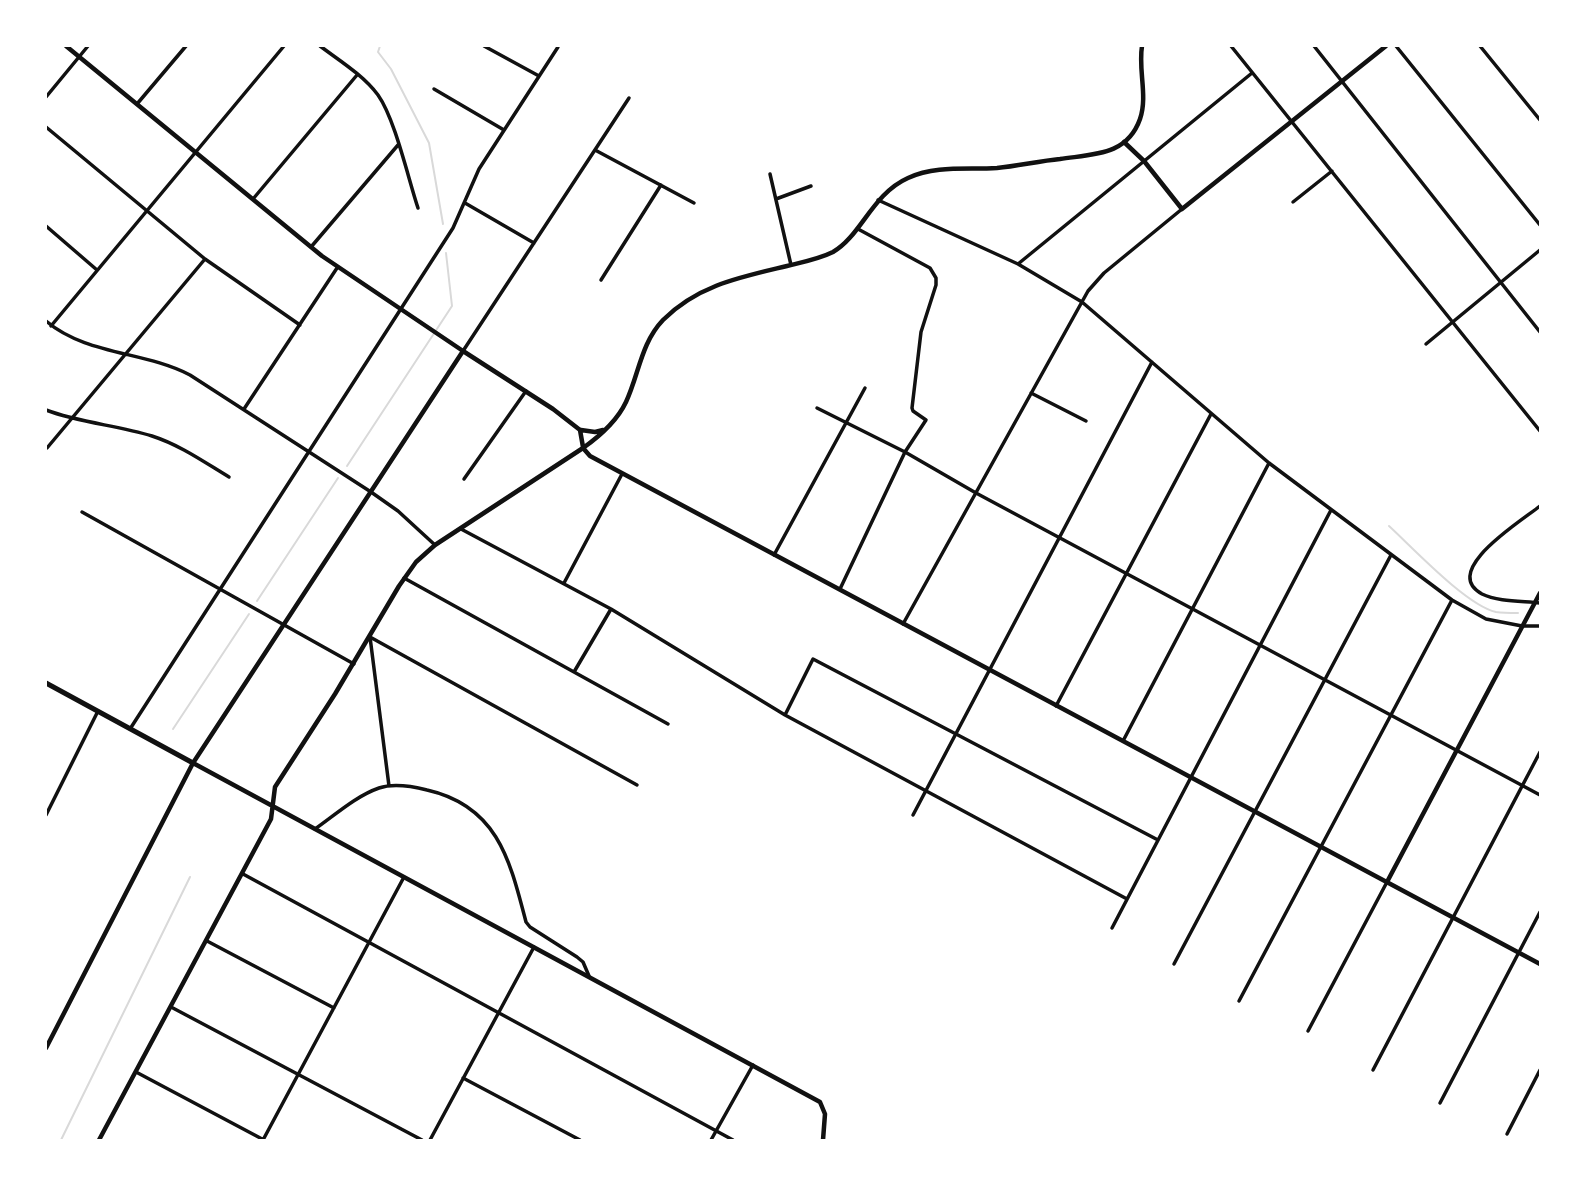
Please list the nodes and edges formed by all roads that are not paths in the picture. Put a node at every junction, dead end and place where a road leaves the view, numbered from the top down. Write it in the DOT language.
graph roads {
  1 [pos="66,46"];
  2 [pos="88,46"];
  3 [pos="186,46"];
  4 [pos="284,46"];
  5 [pos="320,46"];
  6 [pos="484,46"];
  7 [pos="1142,46"];
  8 [pos="1231,46"];
  9 [pos="1314,46"];
  10 [pos="1386,46"];
  11 [pos="1396,46"];
  12 [pos="1480,46"];
  13 [pos="558,47"];
  14 [pos="79,56"];
  15 [pos="1253,73"];
  16 [pos="357,74"];
  17 [pos="539,76"];
  18 [pos="1343,81"];
  19 [pos="434,89"];
  20 [pos="46,97"];
  21 [pos="629,98"];
  22 [pos="137,104"];
  23 [pos="1541,120"];
  24 [pos="1292,122"];
  25 [pos="46,127"];
  26 [pos="504,130"];
  27 [pos="1125,142"];
  28 [pos="398,145"];
  29 [pos="595,150"];
  30 [pos="195,152"];
  31 [pos="1144,161"];
  32 [pos="1332,171"];
  33 [pos="770,174"];
  34 [pos="661,186"];
  35 [pos="811,186"];
  36 [pos="776,199"];
  37 [pos="253,200"];
  38 [pos="878,200"];
  39 [pos="1293,202"];
  40 [pos="465,204"];
  41 [pos="694,204"];
  42 [pos="418,208"];
  43 [pos="1182,209"];
  44 [pos="146,211"];
  45 [pos="1541,225"];
  46 [pos="46,226"];
  47 [pos="856,228"];
  48 [pos="534,243"];
  49 [pos="311,247"];
  50 [pos="1541,250"];
  51 [pos="205,259"];
  52 [pos="1018,264"];
  53 [pos="791,265"];
  54 [pos="337,268"];
  55 [pos="97,270"];
  56 [pos="601,280"];
  57 [pos="1500,283"];
  58 [pos="1082,302"];
  59 [pos="401,310"];
  60 [pos="46,321"];
  61 [pos="1453,321"];
  62 [pos="300,325"];
  63 [pos="51,326"];
  64 [pos="1541,332"];
  65 [pos="1426,344"];
  66 [pos="463,351"];
  67 [pos="125,354"];
  68 [pos="1152,361"];
  69 [pos="865,388"];
  70 [pos="526,391"];
  71 [pos="1031,393"];
  72 [pos="817,408"];
  73 [pos="46,410"];
  74 [pos="244,410"];
  75 [pos="1211,414"];
  76 [pos="72,419"];
  77 [pos="1086,421"];
  78 [pos="846,423"];
  79 [pos="608,427"];
  80 [pos="580,429"];
  81 [pos="1541,430"];
  82 [pos="47,448"];
  83 [pos="583,448"];
  84 [pos="310,451"];
  85 [pos="905,452"];
  86 [pos="1269,463"];
  87 [pos="622,474"];
  88 [pos="229,477"];
  89 [pos="464,480"];
  90 [pos="371,492"];
  91 [pos="976,493"];
  92 [pos="1541,506"];
  93 [pos="1331,510"];
  94 [pos="82,512"];
  95 [pos="461,529"];
  96 [pos="1059,537"];
  97 [pos="435,545"];
  98 [pos="774,555"];
  99 [pos="1391,555"];
  100 [pos="1127,573"];
  101 [pos="404,578"];
  102 [pos="564,583"];
  103 [pos="220,589"];
  104 [pos="840,589"];
  105 [pos="1541,593"];
  106 [pos="1452,600"];
  107 [pos="1537,603"];
  108 [pos="1193,608"];
  109 [pos="611,609"];
  110 [pos="903,624"];
  111 [pos="284,625"];
  112 [pos="1522,626"];
  113 [pos="1541,626"];
  114 [pos="370,636"];
  115 [pos="1260,645"];
  116 [pos="354,664"];
  117 [pos="989,670"];
  118 [pos="574,672"];
  119 [pos="1325,680"];
  120 [pos="46,682"];
  121 [pos="1056,706"];
  122 [pos="98,711"];
  123 [pos="785,715"];
  124 [pos="1391,715"];
  125 [pos="668,724"];
  126 [pos="130,729"];
  127 [pos="956,734"];
  128 [pos="1123,741"];
  129 [pos="1457,750"];
  130 [pos="1541,752"];
  131 [pos="193,763"];
  132 [pos="1191,777"];
  133 [pos="637,785"];
  134 [pos="1523,785"];
  135 [pos="389,786"];
  136 [pos="926,791"];
  137 [pos="1541,794"];
  138 [pos="273,806"];
  139 [pos="1255,812"];
  140 [pos="46,815"];
  141 [pos="913,815"];
  142 [pos="316,829"];
  143 [pos="1158,840"];
  144 [pos="1321,847"];
  145 [pos="243,874"];
  146 [pos="404,876"];
  147 [pos="1387,882"];
  148 [pos="1127,899"];
  149 [pos="1541,912"];
  150 [pos="1453,918"];
  151 [pos="1112,928"];
  152 [pos="207,941"];
  153 [pos="369,942"];
  154 [pos="534,947"];
  155 [pos="1519,953"];
  156 [pos="1174,964"];
  157 [pos="1541,964"];
  158 [pos="590,977"];
  159 [pos="1239,1001"];
  160 [pos="171,1007"];
  161 [pos="334,1008"];
  162 [pos="498,1013"];
  163 [pos="1308,1031"];
  164 [pos="47,1041"];
  165 [pos="46,1048"];
  166 [pos="753,1065"];
  167 [pos="1373,1070"];
  168 [pos="1541,1070"];
  169 [pos="136,1072"];
  170 [pos="298,1074"];
  171 [pos="463,1078"];
  172 [pos="1440,1103"];
  173 [pos="716,1131"];
  174 [pos="1507,1134"];
  175 [pos="100,1139"];
  176 [pos="107,1140"];
  177 [pos="263,1140"];
  178 [pos="422,1140"];
  179 [pos="430,1140"];
  180 [pos="580,1140"];
  181 [pos="711,1140"];
  182 [pos="733,1140"];
  183 [pos="822,1140"];
  1 -- 14 [label="main road"];
  2 -- 14 [label="street"];
  3 -- 22 [label="street"];
  4 -- 30 [label="street"];
  5 -- 16 [label="street"];
  6 -- 17 [label="street"];
  7 -- 27 [label="main road"];
  8 -- 15 [label="street"];
  9 -- 18 [label="street"];
  10 -- 18 [label="main road"];
  11 -- 45 [label="street"];
  12 -- 23 [label="street"];
  13 -- 17 [label="street"];
  14 -- 20 [label="street"];
  14 -- 22 [label="main road"];
  15 -- 24 [label="street"];
  15 -- 31 [label="street"];
  16 -- 28 [label="street"];
  16 -- 37 [label="street"];
  17 -- 26 [label="street"];
  18 -- 24 [label="main road"];
  18 -- 57 [label="street"];
  19 -- 26 [label="street"];
  21 -- 29 [label="street"];
  22 -- 30 [label="main road"];
  24 -- 32 [label="street"];
  24 -- 43 [label="main road"];
  25 -- 44 [label="street"];
  26 -- 40 [label="street"];
  27 -- 31 [label="main road"];
  27 -- 38 [label="main road"];
  28 -- 42 [label="street"];
  28 -- 49 [label="street"];
  29 -- 34 [label="street"];
  29 -- 48 [label="street"];
  30 -- 37 [label="main road"];
  30 -- 44 [label="street"];
  31 -- 43 [label="main road"];
  31 -- 52 [label="street"];
  32 -- 39 [label="street"];
  32 -- 61 [label="street"];
  33 -- 36 [label="street"];
  34 -- 41 [label="street"];
  34 -- 56 [label="street"];
  35 -- 36 [label="street"];
  36 -- 53 [label="street"];
  37 -- 49 [label="main road"];
  38 -- 47 [label="main road"];
  38 -- 52 [label="street"];
  40 -- 48 [label="street"];
  40 -- 59 [label="street"];
  43 -- 58 [label="street"];
  44 -- 51 [label="street"];
  44 -- 55 [label="street"];
  46 -- 55 [label="street"];
  47 -- 53 [label="main road"];
  47 -- 85 [label="street"];
  48 -- 66 [label="street"];
  49 -- 54 [label="main road"];
  50 -- 57 [label="street"];
  51 -- 62 [label="street"];
  51 -- 67 [label="street"];
  52 -- 58 [label="street"];
  53 -- 79 [label="main road"];
  54 -- 59 [label="main road"];
  54 -- 62 [label="street"];
  55 -- 63 [label="street"];
  57 -- 61 [label="street"];
  57 -- 64 [label="street"];
  58 -- 68 [label="street"];
  58 -- 71 [label="street"];
  59 -- 66 [label="main road"];
  59 -- 84 [label="street"];
  60 -- 63 [label="street"];
  61 -- 65 [label="street"];
  61 -- 81 [label="street"];
  62 -- 74 [label="street"];
  63 -- 67 [label="street"];
  66 -- 70 [label="main road"];
  66 -- 90 [label="main road"];
  67 -- 74 [label="street"];
  67 -- 76 [label="street"];
  68 -- 75 [label="street"];
  68 -- 96 [label="street"];
  69 -- 78 [label="street"];
  70 -- 80 [label="main road"];
  70 -- 89 [label="street"];
  71 -- 77 [label="street"];
  71 -- 91 [label="street"];
  72 -- 78 [label="street"];
  73 -- 76 [label="street"];
  74 -- 84 [label="street"];
  75 -- 86 [label="street"];
  75 -- 100 [label="street"];
  76 -- 82 [label="street"];
  76 -- 88 [label="street"];
  78 -- 85 [label="street"];
  78 -- 98 [label="street"];
  79 -- 80 [label="main road"];
  79 -- 83 [label="main road"];
  80 -- 83 [label="main road"];
  83 -- 87 [label="main road"];
  83 -- 95 [label="main road"];
  84 -- 90 [label="street"];
  84 -- 103 [label="street"];
  85 -- 91 [label="street"];
  85 -- 104 [label="street"];
  86 -- 93 [label="street"];
  86 -- 108 [label="street"];
  87 -- 98 [label="main road"];
  87 -- 102 [label="street"];
  90 -- 97 [label="street"];
  90 -- 111 [label="main road"];
  91 -- 96 [label="street"];
  91 -- 110 [label="street"];
  92 -- 107 [label="street"];
  93 -- 99 [label="street"];
  93 -- 115 [label="street"];
  94 -- 103 [label="street"];
  95 -- 97 [label="main road"];
  95 -- 102 [label="street"];
  96 -- 100 [label="street"];
  96 -- 117 [label="street"];
  97 -- 101 [label="main road"];
  98 -- 104 [label="main road"];
  99 -- 106 [label="street"];
  99 -- 119 [label="street"];
  100 -- 108 [label="street"];
  100 -- 121 [label="street"];
  101 -- 114 [label="main road"];
  101 -- 118 [label="street"];
  102 -- 109 [label="street"];
  103 -- 111 [label="street"];
  103 -- 126 [label="street"];
  104 -- 110 [label="main road"];
  105 -- 107 [label="main road"];
  106 -- 112 [label="street"];
  106 -- 124 [label="street"];
  107 -- 112 [label="main road"];
  108 -- 115 [label="street"];
  108 -- 128 [label="street"];
  109 -- 118 [label="street"];
  109 -- 123 [label="street"];
  110 -- 117 [label="main road"];
  111 -- 116 [label="street"];
  111 -- 131 [label="main road"];
  112 -- 113 [label="street"];
  112 -- 129 [label="main road"];
  114 -- 116 [label="main road"];
  114 -- 133 [label="street"];
  114 -- 135 [label="street"];
  115 -- 119 [label="street"];
  115 -- 132 [label="street"];
  116 -- 138 [label="main road"];
  117 -- 121 [label="main road"];
  117 -- 127 [label="street"];
  118 -- 125 [label="street"];
  119 -- 124 [label="street"];
  119 -- 139 [label="street"];
  120 -- 122 [label="main road"];
  121 -- 128 [label="main road"];
  122 -- 126 [label="main road"];
  122 -- 140 [label="street"];
  123 -- 127 [label="street"];
  123 -- 136 [label="street"];
  124 -- 129 [label="street"];
  124 -- 144 [label="street"];
  126 -- 131 [label="main road"];
  127 -- 136 [label="street"];
  127 -- 143 [label="street"];
  128 -- 132 [label="main road"];
  129 -- 134 [label="street"];
  129 -- 147 [label="main road"];
  130 -- 134 [label="street"];
  131 -- 138 [label="main road"];
  131 -- 164 [label="main road"];
  132 -- 139 [label="main road"];
  132 -- 143 [label="street"];
  134 -- 137 [label="street"];
  134 -- 150 [label="street"];
  135 -- 142 [label="street"];
  135 -- 158 [label="street"];
  136 -- 141 [label="street"];
  136 -- 148 [label="street"];
  138 -- 142 [label="main road"];
  138 -- 145 [label="main road"];
  139 -- 144 [label="main road"];
  139 -- 156 [label="street"];
  142 -- 146 [label="main road"];
  143 -- 148 [label="street"];
  144 -- 147 [label="main road"];
  144 -- 159 [label="street"];
  145 -- 152 [label="main road"];
  145 -- 153 [label="street"];
  146 -- 153 [label="street"];
  146 -- 154 [label="main road"];
  147 -- 150 [label="main road"];
  147 -- 163 [label="street"];
  148 -- 151 [label="street"];
  149 -- 155 [label="street"];
  150 -- 155 [label="main road"];
  150 -- 167 [label="street"];
  152 -- 160 [label="main road"];
  152 -- 161 [label="street"];
  153 -- 161 [label="street"];
  153 -- 162 [label="street"];
  154 -- 158 [label="main road"];
  154 -- 162 [label="street"];
  155 -- 157 [label="main road"];
  155 -- 172 [label="street"];
  158 -- 166 [label="main road"];
  160 -- 169 [label="main road"];
  160 -- 170 [label="street"];
  161 -- 170 [label="street"];
  162 -- 171 [label="street"];
  162 -- 173 [label="street"];
  164 -- 165 [label="main road"];
  166 -- 173 [label="street"];
  166 -- 183 [label="main road"];
  168 -- 174 [label="street"];
  169 -- 175 [label="main road"];
  169 -- 177 [label="street"];
  170 -- 177 [label="street"];
  170 -- 178 [label="street"];
  171 -- 179 [label="street"];
  171 -- 180 [label="street"];
  173 -- 181 [label="street"];
  173 -- 182 [label="street"];
  175 -- 176 [label="street"];
}
